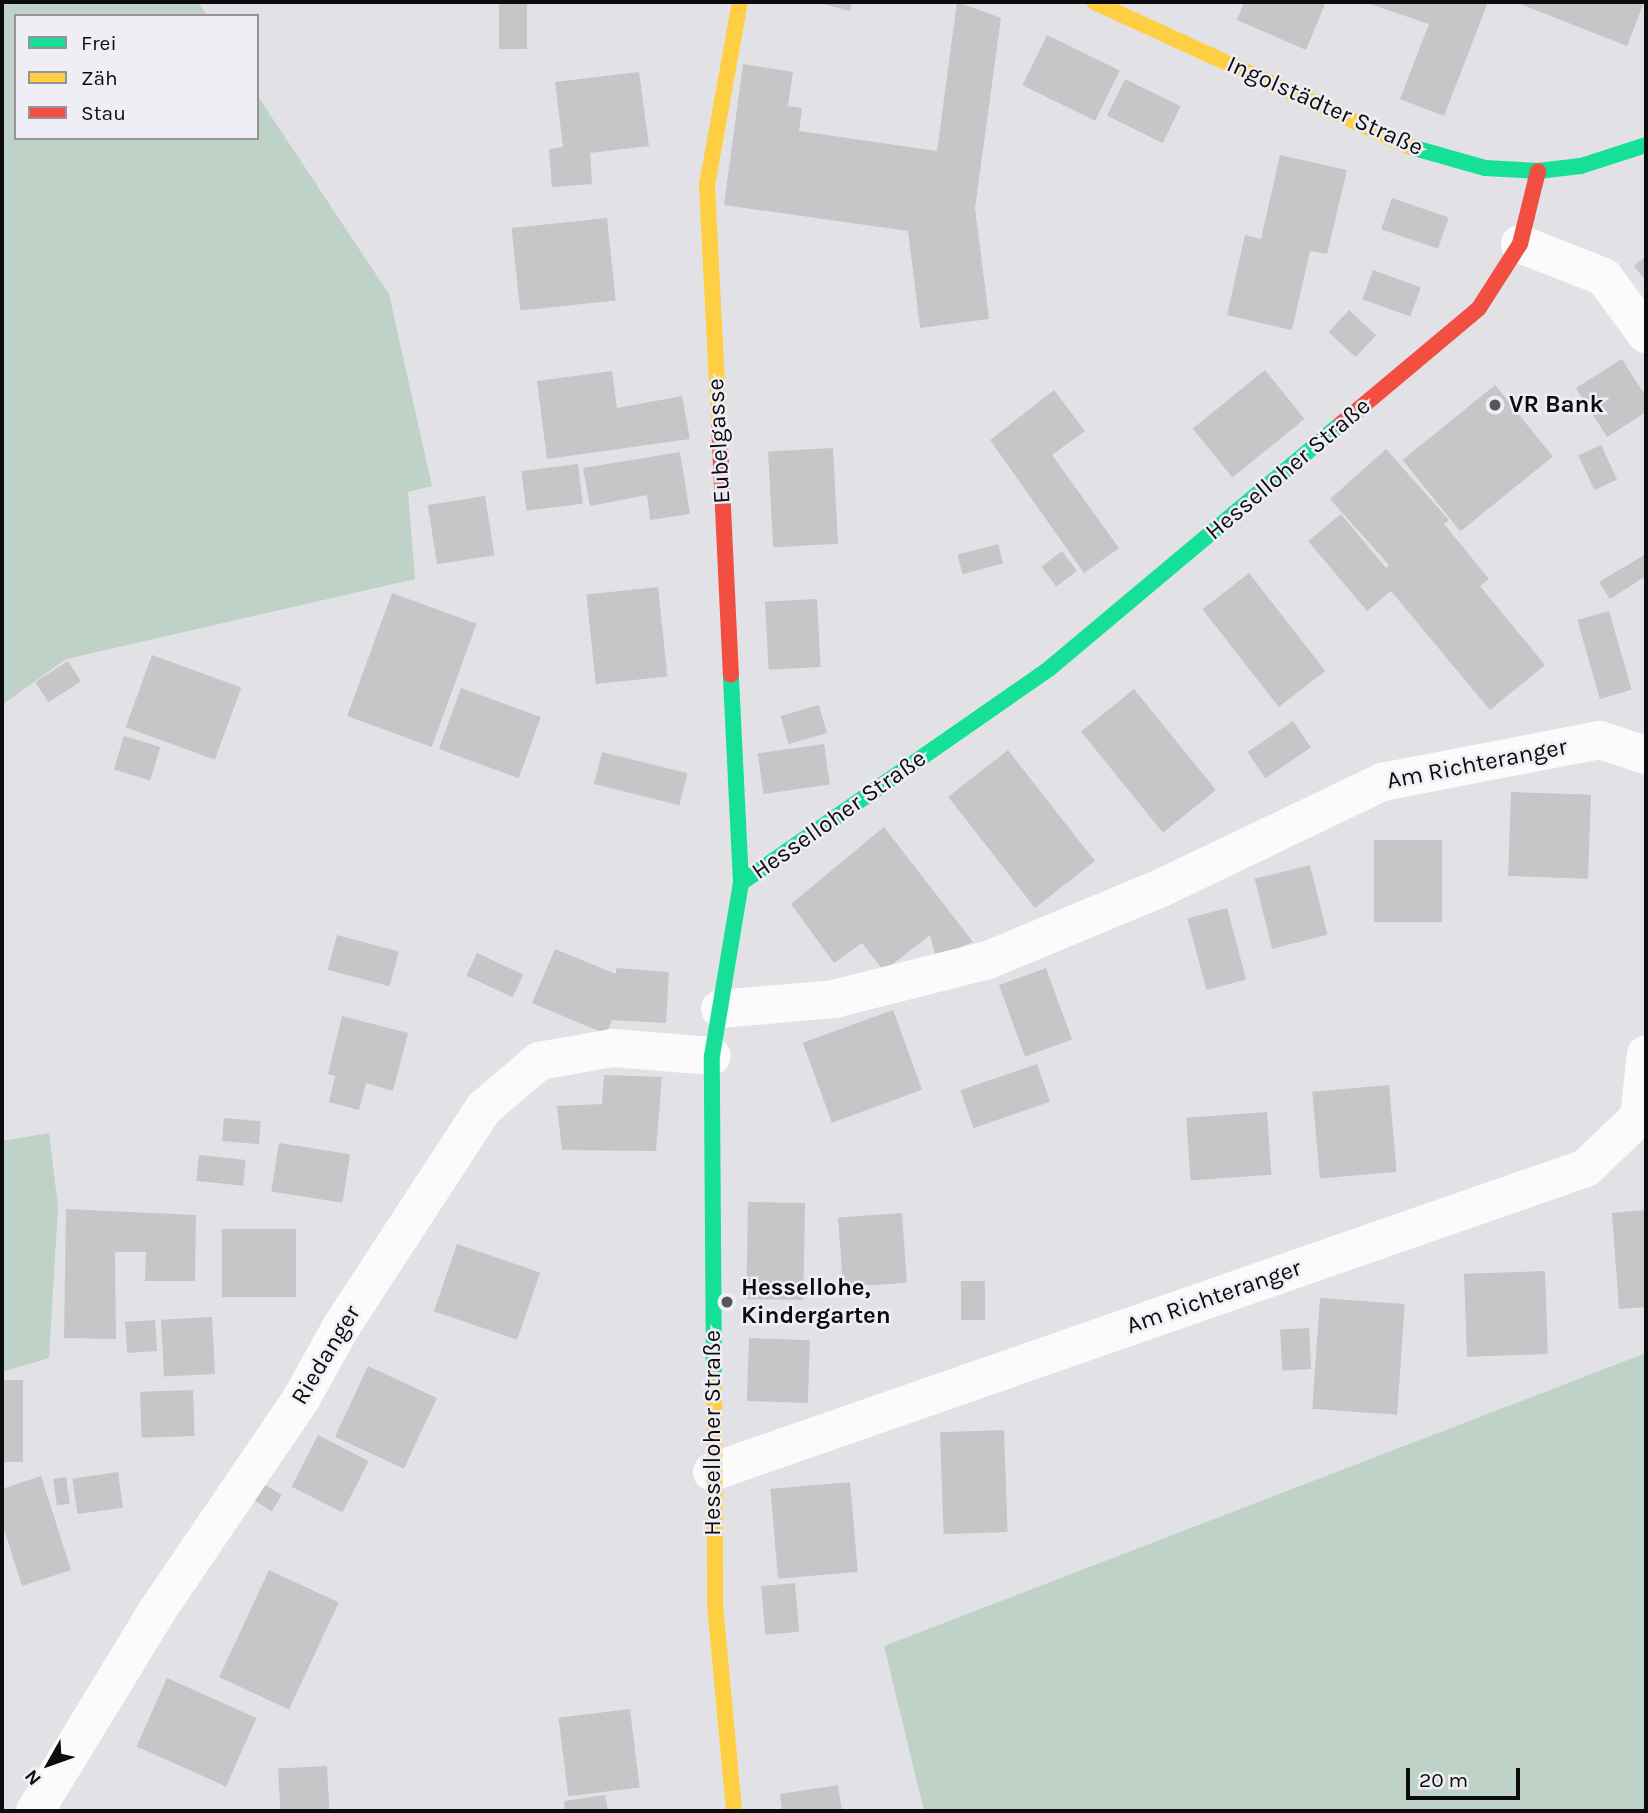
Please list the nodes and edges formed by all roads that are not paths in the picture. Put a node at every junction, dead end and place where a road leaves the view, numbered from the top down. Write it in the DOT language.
graph roads {
  1 [pos="740,2"];
  2 [pos="1094,2"];
  3 [pos="1646,145"];
  4 [pos="1538,172"];
  5 [pos="1520,244"];
  6 [pos="1646,334"];
  7 [pos="1646,754"];
  8 [pos="741,883"];
  9 [pos="720,1009"];
  10 [pos="1646,1054"];
  11 [pos="712,1055"];
  12 [pos="712,1472"];
  13 [pos="35,1811"];
  14 [pos="734,1811"];
  1 -- 8 [label="street, Eubelgasse"];
  2 -- 4 [label="street, Ingolstädter Straße"];
  3 -- 4 [label="street, Ingolstädter Straße"];
  4 -- 5 [label="street, Hesselloher Straße"];
  5 -- 6 [label="street"];
  5 -- 8 [label="street, Hesselloher Straße"];
  7 -- 9 [label="street, Am Richteranger"];
  8 -- 9 [label="street, Hesselloher Straße"];
  9 -- 11 [label="street, Hesselloher Straße"];
  10 -- 12 [label="street, Am Richteranger"];
  11 -- 12 [label="street, Hesselloher Straße"];
  11 -- 13 [label="street, Riedanger"];
  12 -- 14 [label="street, Hesselloher Straße"];
}
